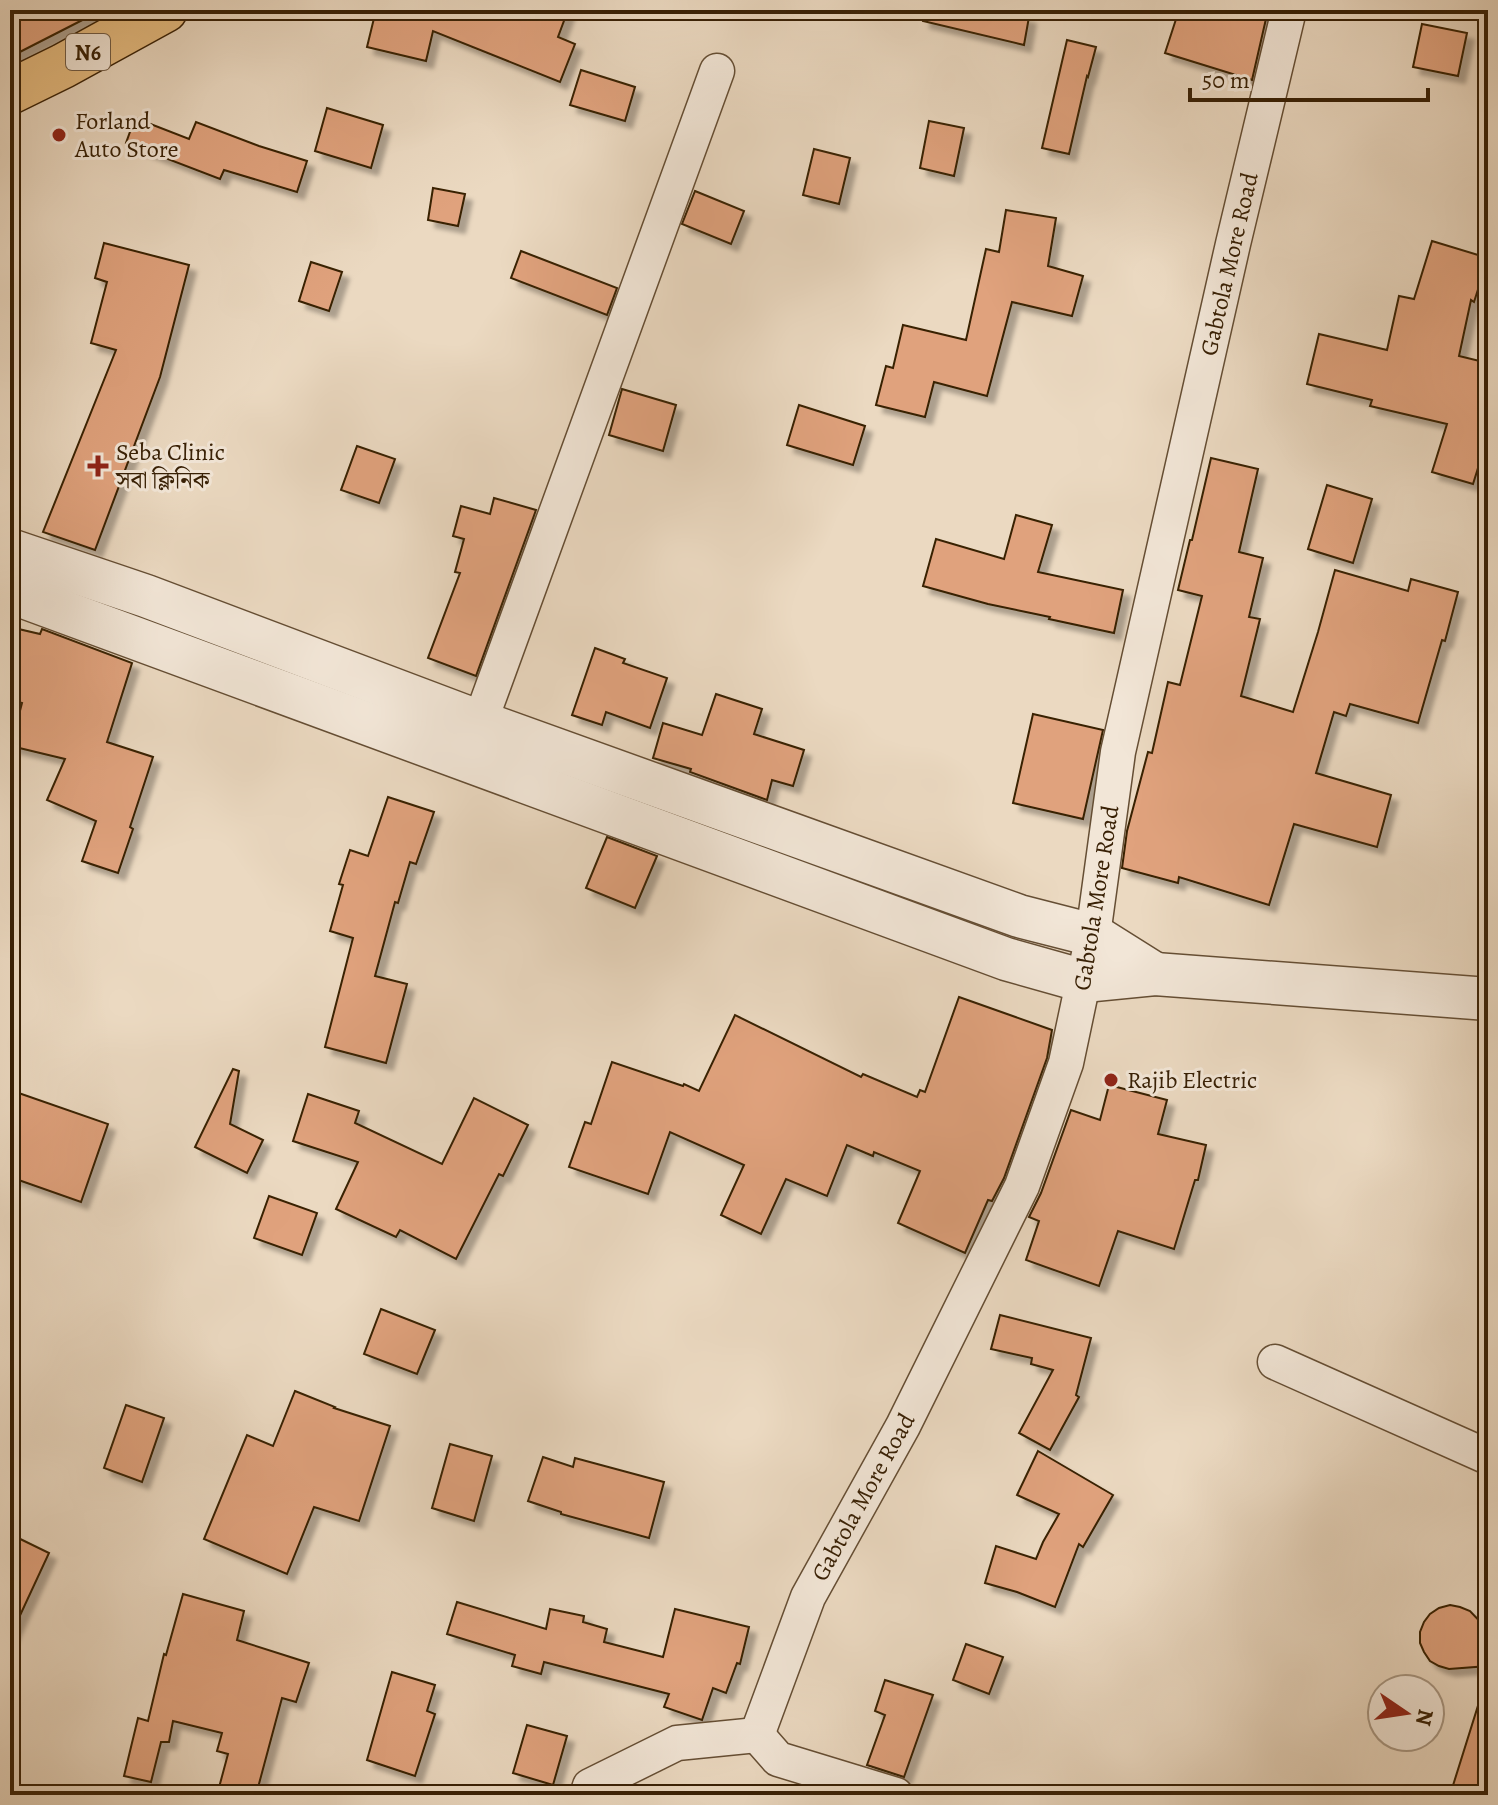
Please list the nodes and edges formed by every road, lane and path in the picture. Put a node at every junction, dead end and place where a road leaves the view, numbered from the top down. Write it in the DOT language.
graph roads {
  1 [pos="165,10"];
  2 [pos="1289,10"];
  3 [pos="717,71"];
  4 [pos="10,92"];
  5 [pos="10,550"];
  6 [pos="10,592"];
  7 [pos="211,621"];
  8 [pos="197,661"];
  9 [pos="475,742"];
  10 [pos="1093,935"];
  11 [pos="1155,974"];
  12 [pos="1084,981"];
  13 [pos="1488,999"];
  14 [pos="1275,1362"];
  15 [pos="1488,1457"];
  16 [pos="757,1735"];
  17 [pos="587,1795"];
  18 [pos="896,1795"];
  1 -- 4 [label="highway, N6"];
  2 -- 10 [label="street, Gabtola More Road"];
  3 -- 9 [label="street"];
  5 -- 7 [label="street"];
  6 -- 8 [label="street"];
  7 -- 8 [label="street"];
  7 -- 9 [label="street"];
  8 -- 9 [label="street"];
  9 -- 10 [label="street"];
  9 -- 12 [label="street"];
  10 -- 11 [label="street"];
  10 -- 12 [label="street, Gabtola More Road"];
  11 -- 12 [label="street"];
  11 -- 13 [label="street"];
  12 -- 16 [label="street, Gabtola More Road"];
  14 -- 15 [label="street"];
  16 -- 17 [label="street"];
  16 -- 18 [label="street"];
}
